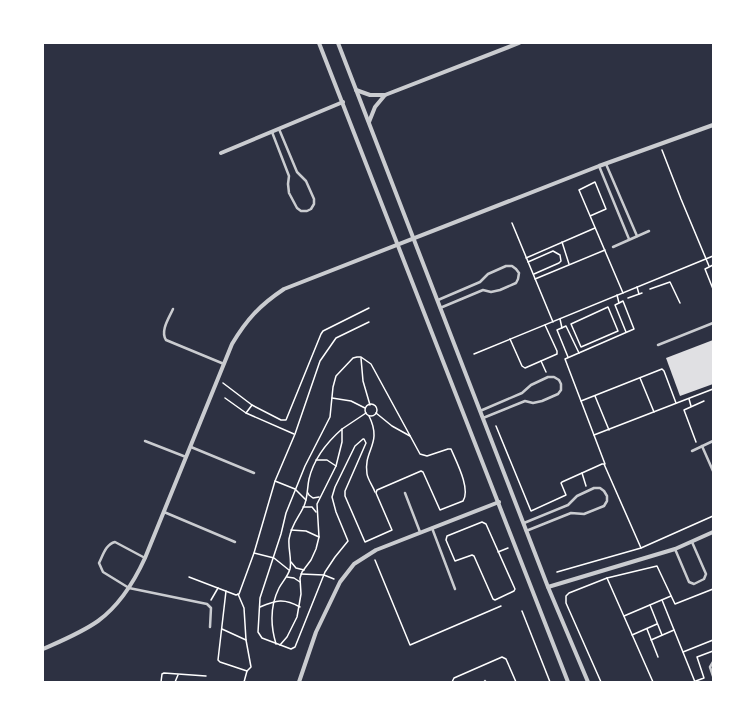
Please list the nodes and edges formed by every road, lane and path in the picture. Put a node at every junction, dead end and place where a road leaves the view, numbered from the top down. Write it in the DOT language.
graph roads {
  1 [pos="319,43"];
  2 [pos="338,43"];
  3 [pos="519,43"];
  4 [pos="356,90"];
  5 [pos="385,95"];
  6 [pos="343,102"];
  7 [pos="369,122"];
  8 [pos="713,125"];
  9 [pos="279,128"];
  10 [pos="272,132"];
  11 [pos="660,145"];
  12 [pos="221,152"];
  13 [pos="606,164"];
  14 [pos="599,166"];
  15 [pos="590,216"];
  16 [pos="512,223"];
  17 [pos="595,228"];
  18 [pos="649,231"];
  19 [pos="637,236"];
  20 [pos="413,238"];
  21 [pos="629,239"];
  22 [pos="562,242"];
  23 [pos="398,244"];
  24 [pos="612,247"];
  25 [pos="605,250"];
  26 [pos="565,252"];
  27 [pos="560,255"];
  28 [pos="713,256"];
  29 [pos="526,258"];
  30 [pos="707,258"];
  31 [pos="528,262"];
  32 [pos="570,264"];
  33 [pos="713,265"];
  34 [pos="709,266"];
  35 [pos="533,274"];
  36 [pos="535,279"];
  37 [pos="652,281"];
  38 [pos="637,287"];
  39 [pos="654,287"];
  40 [pos="650,289"];
  41 [pos="713,289"];
  42 [pos="623,293"];
  43 [pos="642,293"];
  44 [pos="639,294"];
  45 [pos="617,295"];
  46 [pos="628,298"];
  47 [pos="437,300"];
  48 [pos="619,303"];
  49 [pos="680,303"];
  50 [pos="172,308"];
  51 [pos="369,308"];
  52 [pos="440,308"];
  53 [pos="560,319"];
  54 [pos="369,322"];
  55 [pos="553,322"];
  56 [pos="713,323"];
  57 [pos="545,325"];
  58 [pos="562,328"];
  59 [pos="626,332"];
  60 [pos="510,339"];
  61 [pos="600,339"];
  62 [pos="602,343"];
  63 [pos="658,345"];
  64 [pos="578,353"];
  65 [pos="474,354"];
  66 [pos="361,357"];
  67 [pos="568,357"];
  68 [pos="541,361"];
  69 [pos="224,364"];
  70 [pos="548,377"];
  71 [pos="640,378"];
  72 [pos="218,379"];
  73 [pos="713,390"];
  74 [pos="594,396"];
  75 [pos="225,398"];
  76 [pos="332,398"];
  77 [pos="689,399"];
  78 [pos="581,401"];
  79 [pos="704,401"];
  80 [pos="370,404"];
  81 [pos="676,404"];
  82 [pos="252,405"];
  83 [pos="690,406"];
  84 [pos="365,408"];
  85 [pos="480,411"];
  86 [pos="654,412"];
  87 [pos="246,413"];
  88 [pos="366,413"];
  89 [pos="376,413"];
  90 [pos="369,416"];
  91 [pos="483,419"];
  92 [pos="496,426"];
  93 [pos="342,429"];
  94 [pos="609,430"];
  95 [pos="295,434"];
  96 [pos="594,435"];
  97 [pos="410,436"];
  98 [pos="145,441"];
  99 [pos="713,443"];
  100 [pos="190,446"];
  101 [pos="702,446"];
  102 [pos="698,448"];
  103 [pos="692,451"];
  104 [pos="186,457"];
  105 [pos="316,460"];
  106 [pos="605,465"];
  107 [pos="336,466"];
  108 [pos="713,471"];
  109 [pos="254,473"];
  110 [pos="582,473"];
  111 [pos="275,481"];
  112 [pos="295,489"];
  113 [pos="308,491"];
  114 [pos="588,491"];
  115 [pos="376,493"];
  116 [pos="405,493"];
  117 [pos="321,496"];
  118 [pos="306,500"];
  119 [pos="499,502"];
  120 [pos="303,507"];
  121 [pos="163,512"];
  122 [pos="317,514"];
  123 [pos="713,516"];
  124 [pos="524,523"];
  125 [pos="432,528"];
  126 [pos="291,530"];
  127 [pos="526,531"];
  128 [pos="420,532"];
  129 [pos="713,532"];
  130 [pos="319,537"];
  131 [pos="235,542"];
  132 [pos="692,542"];
  133 [pos="515,544"];
  134 [pos="641,548"];
  135 [pos="675,549"];
  136 [pos="372,552"];
  137 [pos="498,552"];
  138 [pos="254,553"];
  139 [pos="145,558"];
  140 [pos="274,558"];
  141 [pos="291,561"];
  142 [pos="290,570"];
  143 [pos="304,570"];
  144 [pos="557,572"];
  145 [pos="301,574"];
  146 [pos="324,575"];
  147 [pos="189,577"];
  148 [pos="287,577"];
  149 [pos="607,578"];
  150 [pos="300,582"];
  151 [pos="340,582"];
  152 [pos="548,587"];
  153 [pos="129,588"];
  154 [pos="218,588"];
  155 [pos="455,589"];
  156 [pos="713,589"];
  157 [pos="226,591"];
  158 [pos="238,594"];
  159 [pos="671,596"];
  160 [pos="662,600"];
  161 [pos="274,601"];
  162 [pos="209,605"];
  163 [pos="650,605"];
  164 [pos="501,606"];
  165 [pos="260,607"];
  166 [pos="300,607"];
  167 [pos="522,611"];
  168 [pos="624,616"];
  169 [pos="657,624"];
  170 [pos="210,627"];
  171 [pos="222,629"];
  172 [pos="647,629"];
  173 [pos="674,630"];
  174 [pos="632,635"];
  175 [pos="662,635"];
  176 [pos="246,640"];
  177 [pos="651,640"];
  178 [pos="713,640"];
  179 [pos="276,644"];
  180 [pos="280,645"];
  181 [pos="43,649"];
  182 [pos="713,651"];
  183 [pos="683,652"];
  184 [pos="658,657"];
  185 [pos="713,662"];
  186 [pos="247,671"];
  187 [pos="178,675"];
  188 [pos="206,676"];
  189 [pos="713,676"];
  190 [pos="161,682"];
  191 [pos="169,682"];
  192 [pos="173,682"];
  193 [pos="244,682"];
  194 [pos="299,682"];
  195 [pos="452,682"];
  196 [pos="516,682"];
  197 [pos="550,682"];
  198 [pos="568,682"];
  199 [pos="588,682"];
  200 [pos="601,682"];
  201 [pos="653,682"];
  202 [pos="694,682"];
  1 -- 6 [label="street"];
  2 -- 4 [label="street"];
  3 -- 5 [label="street"];
  4 -- 5 [label="street"];
  4 -- 7 [label="street"];
  5 -- 7 [label="street"];
  6 -- 9 [label="street"];
  6 -- 23 [label="street"];
  7 -- 20 [label="street"];
  8 -- 11 [label="street"];
  9 -- 10 [label="street"];
  9 -- 10 [label="lane"];
  10 -- 12 [label="street"];
  11 -- 13 [label="street"];
  11 -- 30 [label="path"];
  13 -- 14 [label="street"];
  13 -- 19 [label="lane"];
  14 -- 20 [label="street"];
  14 -- 21 [label="lane"];
  15 -- 15 [label="path"];
  15 -- 17 [label="path"];
  16 -- 29 [label="path"];
  17 -- 22 [label="path"];
  17 -- 25 [label="path"];
  18 -- 19 [label="lane"];
  19 -- 21 [label="lane"];
  20 -- 23 [label="street"];
  20 -- 47 [label="street"];
  21 -- 24 [label="lane"];
  22 -- 26 [label="path"];
  22 -- 29 [label="path"];
  23 -- 69 [label="street"];
  23 -- 119 [label="street"];
  25 -- 32 [label="path"];
  25 -- 42 [label="path"];
  26 -- 27 [label="path"];
  26 -- 32 [label="path"];
  27 -- 31 [label="path"];
  27 -- 35 [label="path"];
  28 -- 30 [label="path"];
  29 -- 31 [label="path"];
  30 -- 34 [label="path"];
  30 -- 37 [label="path"];
  31 -- 35 [label="path"];
  32 -- 36 [label="path"];
  33 -- 34 [label="path"];
  34 -- 41 [label="path"];
  35 -- 36 [label="path"];
  36 -- 55 [label="path"];
  37 -- 38 [label="path"];
  37 -- 39 [label="path"];
  38 -- 42 [label="path"];
  38 -- 44 [label="path"];
  39 -- 40 [label="path"];
  39 -- 49 [label="path"];
  42 -- 45 [label="path"];
  43 -- 44 [label="path"];
  44 -- 46 [label="path"];
  45 -- 48 [label="path"];
  45 -- 53 [label="path"];
  47 -- 52 [label="street"];
  47 -- 52 [label="lane"];
  48 -- 59 [label="path"];
  48 -- 59 [label="path"];
  50 -- 69 [label="lane"];
  51 -- 82 [label="path"];
  52 -- 85 [label="street"];
  53 -- 55 [label="path"];
  53 -- 58 [label="path"];
  54 -- 95 [label="path"];
  55 -- 57 [label="path"];
  56 -- 63 [label="lane"];
  57 -- 60 [label="path"];
  57 -- 68 [label="path"];
  58 -- 64 [label="path"];
  58 -- 67 [label="path"];
  59 -- 62 [label="path"];
  60 -- 65 [label="path"];
  60 -- 68 [label="path"];
  61 -- 61 [label="path"];
  61 -- 62 [label="path"];
  62 -- 64 [label="path"];
  64 -- 67 [label="path"];
  66 -- 76 [label="path"];
  66 -- 80 [label="path"];
  66 -- 97 [label="path"];
  67 -- 78 [label="path"];
  68 -- 70 [label="path"];
  69 -- 72 [label="street"];
  70 -- 85 [label="lane"];
  70 -- 91 [label="lane"];
  71 -- 74 [label="path"];
  71 -- 81 [label="path"];
  71 -- 86 [label="path"];
  72 -- 82 [label="path"];
  72 -- 100 [label="street"];
  73 -- 77 [label="path"];
  74 -- 78 [label="path"];
  74 -- 94 [label="path"];
  75 -- 87 [label="path"];
  76 -- 84 [label="path"];
  76 -- 112 [label="path"];
  77 -- 81 [label="path"];
  77 -- 83 [label="path"];
  78 -- 96 [label="path"];
  79 -- 83 [label="path"];
  80 -- 84 [label="path"];
  80 -- 89 [label="path"];
  81 -- 86 [label="path"];
  82 -- 87 [label="path"];
  83 -- 102 [label="path"];
  84 -- 88 [label="path"];
  85 -- 91 [label="street"];
  86 -- 94 [label="path"];
  87 -- 95 [label="path"];
  88 -- 90 [label="path"];
  88 -- 93 [label="path"];
  89 -- 90 [label="path"];
  89 -- 97 [label="path"];
  90 -- 115 [label="path"];
  91 -- 124 [label="street"];
  92 -- 110 [label="path"];
  93 -- 105 [label="path"];
  93 -- 107 [label="path"];
  94 -- 96 [label="path"];
  95 -- 111 [label="path"];
  96 -- 106 [label="path"];
  97 -- 115 [label="path"];
  98 -- 104 [label="lane"];
  99 -- 101 [label="lane"];
  100 -- 104 [label="street"];
  100 -- 109 [label="lane"];
  101 -- 102 [label="lane"];
  101 -- 108 [label="lane"];
  102 -- 103 [label="lane"];
  104 -- 121 [label="street"];
  105 -- 107 [label="path"];
  105 -- 113 [label="path"];
  106 -- 110 [label="path"];
  106 -- 134 [label="path"];
  107 -- 117 [label="path"];
  110 -- 114 [label="path"];
  111 -- 112 [label="path"];
  111 -- 138 [label="path"];
  112 -- 118 [label="path"];
  112 -- 140 [label="path"];
  113 -- 117 [label="path"];
  113 -- 118 [label="path"];
  114 -- 124 [label="lane"];
  114 -- 127 [label="lane"];
  115 -- 146 [label="path"];
  116 -- 128 [label="lane"];
  117 -- 122 [label="path"];
  118 -- 120 [label="path"];
  119 -- 125 [label="street"];
  119 -- 133 [label="street"];
  120 -- 122 [label="path"];
  120 -- 126 [label="path"];
  121 -- 131 [label="lane"];
  121 -- 139 [label="street"];
  122 -- 130 [label="path"];
  123 -- 134 [label="path"];
  124 -- 127 [label="street"];
  125 -- 128 [label="street"];
  125 -- 155 [label="lane"];
  126 -- 130 [label="path"];
  126 -- 141 [label="path"];
  127 -- 152 [label="street"];
  128 -- 136 [label="street"];
  129 -- 132 [label="street"];
  130 -- 143 [label="path"];
  132 -- 135 [label="street"];
  132 -- 135 [label="lane"];
  133 -- 137 [label="path"];
  133 -- 198 [label="street"];
  134 -- 144 [label="path"];
  135 -- 152 [label="street"];
  136 -- 151 [label="street"];
  136 -- 164 [label="path"];
  137 -- 137 [label="path"];
  138 -- 140 [label="path"];
  138 -- 158 [label="path"];
  139 -- 153 [label="street"];
  139 -- 153 [label="lane"];
  140 -- 142 [label="path"];
  140 -- 165 [label="path"];
  141 -- 142 [label="path"];
  141 -- 143 [label="path"];
  142 -- 148 [label="path"];
  143 -- 145 [label="path"];
  145 -- 146 [label="path"];
  145 -- 150 [label="path"];
  146 -- 151 [label="path"];
  146 -- 180 [label="path"];
  147 -- 154 [label="path"];
  148 -- 150 [label="path"];
  148 -- 161 [label="path"];
  149 -- 159 [label="path"];
  149 -- 168 [label="path"];
  149 -- 200 [label="path"];
  150 -- 166 [label="path"];
  151 -- 194 [label="street"];
  152 -- 199 [label="street"];
  153 -- 162 [label="lane"];
  153 -- 181 [label="street"];
  154 -- 157 [label="path"];
  154 -- 162 [label="path"];
  156 -- 159 [label="path"];
  157 -- 158 [label="path"];
  157 -- 171 [label="path"];
  158 -- 176 [label="path"];
  159 -- 160 [label="path"];
  160 -- 163 [label="path"];
  160 -- 173 [label="path"];
  161 -- 165 [label="path"];
  161 -- 166 [label="path"];
  161 -- 179 [label="path"];
  162 -- 170 [label="lane"];
  163 -- 168 [label="path"];
  163 -- 169 [label="path"];
  165 -- 179 [label="path"];
  166 -- 180 [label="path"];
  167 -- 197 [label="path"];
  168 -- 174 [label="path"];
  169 -- 172 [label="path"];
  169 -- 175 [label="path"];
  171 -- 176 [label="path"];
  171 -- 186 [label="path"];
  172 -- 174 [label="path"];
  172 -- 177 [label="path"];
  173 -- 175 [label="path"];
  173 -- 183 [label="path"];
  174 -- 201 [label="path"];
  175 -- 177 [label="path"];
  176 -- 186 [label="path"];
  177 -- 184 [label="path"];
  178 -- 183 [label="path"];
  179 -- 180 [label="path"];
  182 -- 202 [label="path"];
  183 -- 202 [label="path"];
  185 -- 189 [label="lane"];
  186 -- 193 [label="path"];
  187 -- 188 [label="path"];
  187 -- 190 [label="path"];
  187 -- 192 [label="path"];
  191 -- 192 [label="path"];
  195 -- 196 [label="path"];
}
